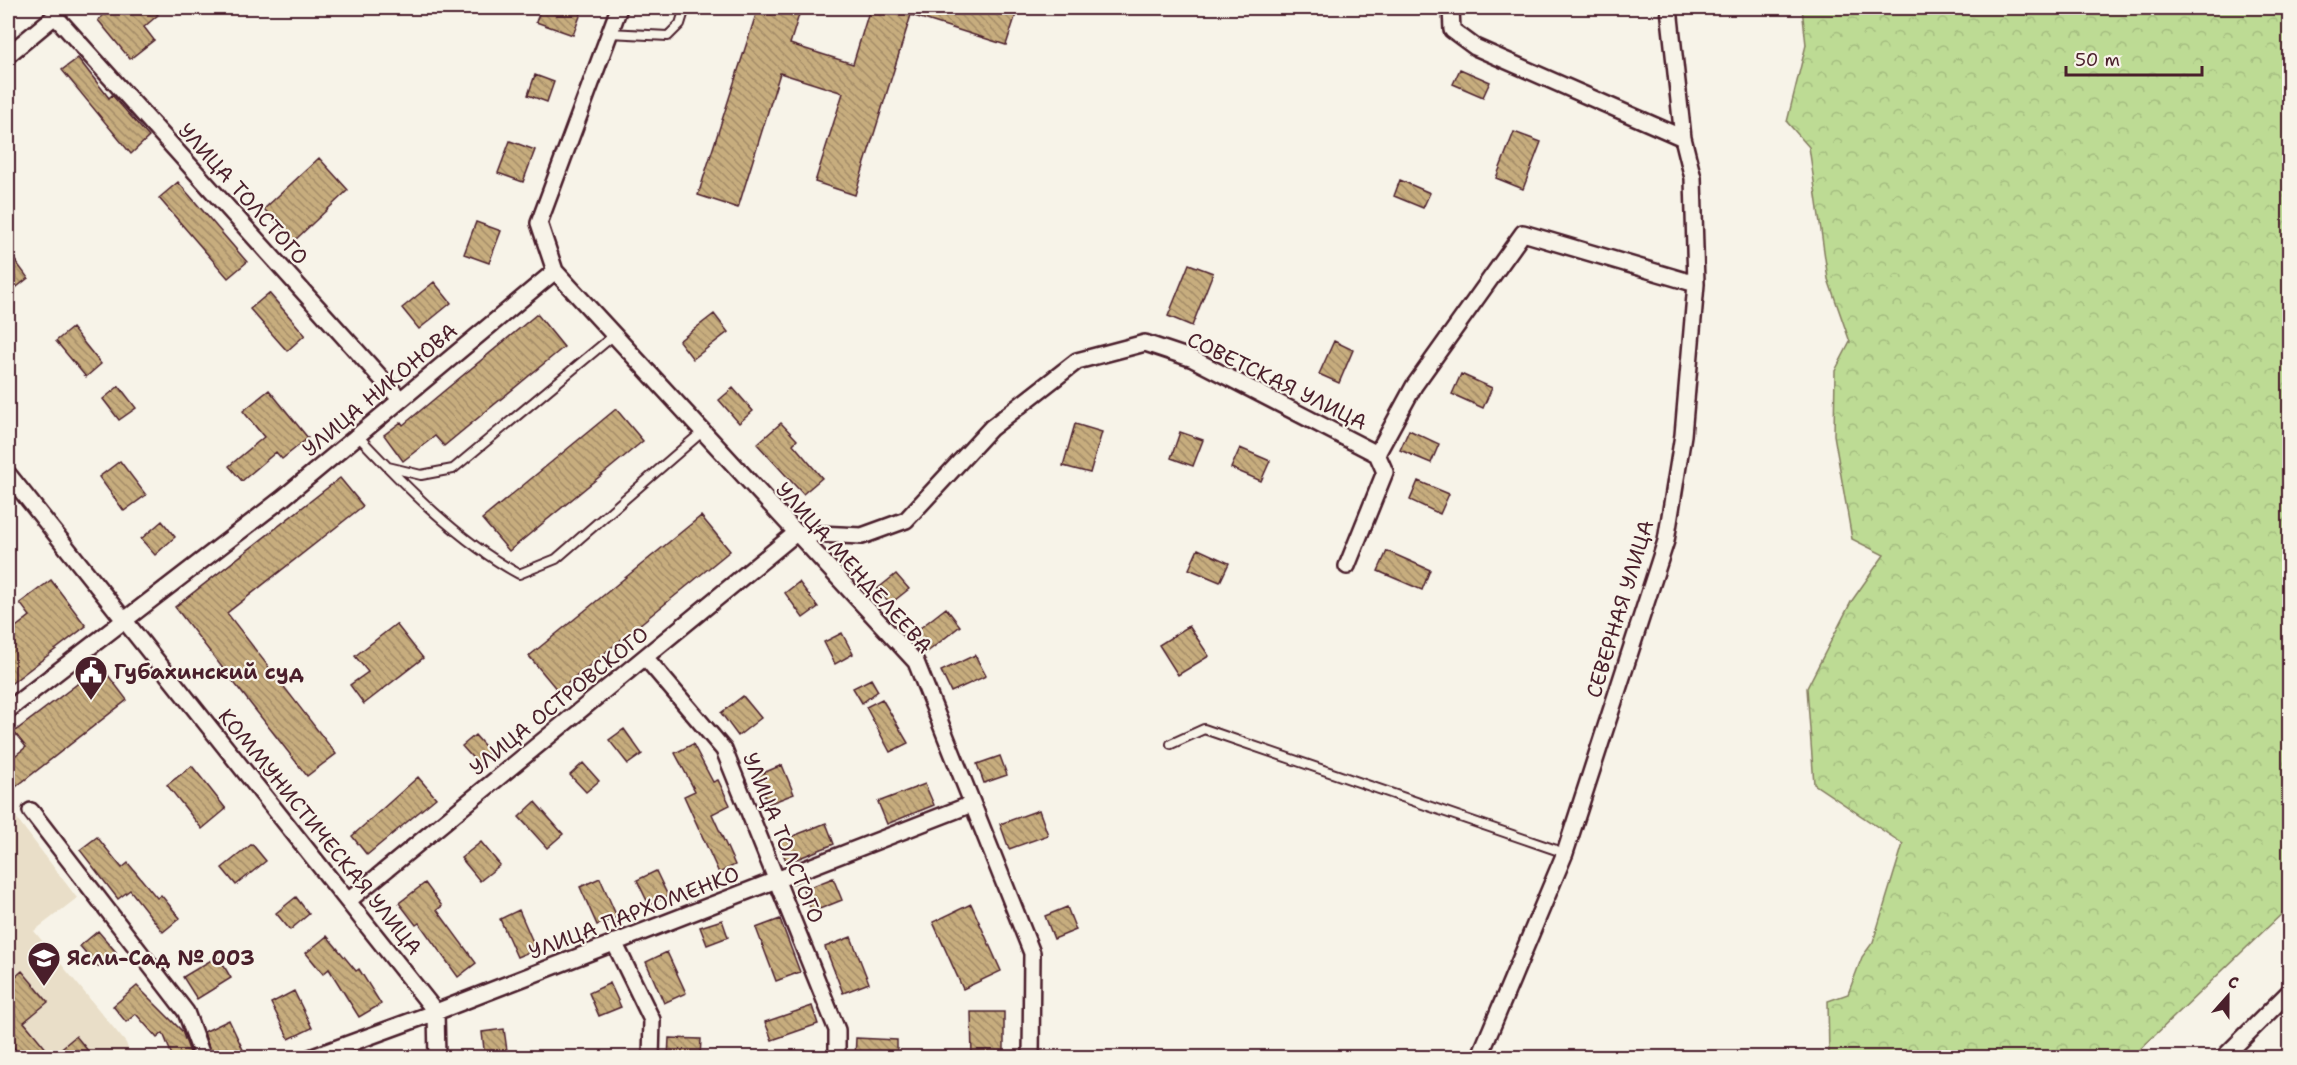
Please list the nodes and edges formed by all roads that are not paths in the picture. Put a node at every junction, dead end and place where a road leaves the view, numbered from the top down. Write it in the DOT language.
graph roads {
  1 [pos="619,8"];
  2 [pos="685,8"];
  3 [pos="1451,8"];
  4 [pos="1670,8"];
  5 [pos="56,12"];
  6 [pos="609,33"];
  7 [pos="8,55"];
  8 [pos="1683,138"];
  9 [pos="555,271"];
  10 [pos="1696,284"];
  11 [pos="613,336"];
  12 [pos="400,399"];
  13 [pos="702,432"];
  14 [pos="358,436"];
  15 [pos="1377,454"];
  16 [pos="387,467"];
  17 [pos="8,474"];
  18 [pos="796,533"];
  19 [pos="1347,566"];
  20 [pos="124,621"];
  21 [pos="645,657"];
  22 [pos="8,710"];
  23 [pos="1171,744"];
  24 [pos="972,804"];
  25 [pos="31,811"];
  26 [pos="1565,853"];
  27 [pos="777,880"];
  28 [pos="348,901"];
  29 [pos="614,942"];
  30 [pos="2289,991"];
  31 [pos="436,1012"];
  32 [pos="203,1058"];
  33 [pos="310,1058"];
  34 [pos="437,1058"];
  35 [pos="651,1058"];
  36 [pos="837,1058"];
  37 [pos="1031,1058"];
  38 [pos="1479,1058"];
  39 [pos="2223,1058"];
  1 -- 6 [label="street"];
  2 -- 6 [label="lane"];
  3 -- 8 [label="street"];
  4 -- 8 [label="street, СЕВЕРНАЯ УЛИЦА"];
  5 -- 7 [label="street"];
  5 -- 12 [label="street, УЛИЦА ТОЛСТОГО"];
  6 -- 9 [label="street"];
  8 -- 10 [label="street, СЕВЕРНАЯ УЛИЦА"];
  9 -- 11 [label="street, УЛИЦА МЕНДЕЛЕЕВА"];
  9 -- 12 [label="street, УЛИЦА НИКОНОВА"];
  10 -- 15 [label="street, СОВЕТСКАЯ УЛИЦА"];
  10 -- 26 [label="street, СЕВЕРНАЯ УЛИЦА"];
  11 -- 13 [label="street, УЛИЦА МЕНДЕЛЕЕВА"];
  11 -- 16 [label="lane"];
  12 -- 14 [label="street, УЛИЦА НИКОНОВА"];
  13 -- 16 [label="lane"];
  13 -- 18 [label="street, УЛИЦА МЕНДЕЛЕЕВА"];
  14 -- 16 [label="lane"];
  14 -- 20 [label="street, УЛИЦА НИКОНОВА"];
  15 -- 18 [label="street, СОВЕТСКАЯ УЛИЦА"];
  15 -- 19 [label="street, СОВЕТСКАЯ УЛИЦА"];
  17 -- 20 [label="street, КОММУНИСТИЧЕСКАЯ УЛИЦА"];
  18 -- 21 [label="street, УЛИЦА ОСТРОВСКОГО"];
  18 -- 24 [label="street, УЛИЦА МЕНДЕЛЕЕВА"];
  20 -- 22 [label="street, УЛИЦА НИКОНОВА"];
  20 -- 28 [label="street, КОММУНИСТИЧЕСКАЯ УЛИЦА"];
  21 -- 27 [label="street, УЛИЦА ТОЛСТОГО"];
  21 -- 28 [label="street, УЛИЦА ОСТРОВСКОГО"];
  23 -- 26 [label="lane"];
  24 -- 27 [label="street, УЛИЦА ПАРХОМЕНКО"];
  24 -- 37 [label="street, УЛИЦА МЕНДЕЛЕЕВА"];
  25 -- 32 [label="street"];
  26 -- 38 [label="street, СЕВЕРНАЯ УЛИЦА"];
  27 -- 29 [label="street, УЛИЦА ПАРХОМЕНКО"];
  27 -- 36 [label="street, УЛИЦА ТОЛСТОГО"];
  28 -- 31 [label="street, КОММУНИСТИЧЕСКАЯ УЛИЦА"];
  29 -- 31 [label="street, УЛИЦА ПАРХОМЕНКО"];
  29 -- 35 [label="street"];
  30 -- 39 [label="street"];
  31 -- 33 [label="street, УЛИЦА ПАРХОМЕНКО"];
  31 -- 34 [label="street"];
}
